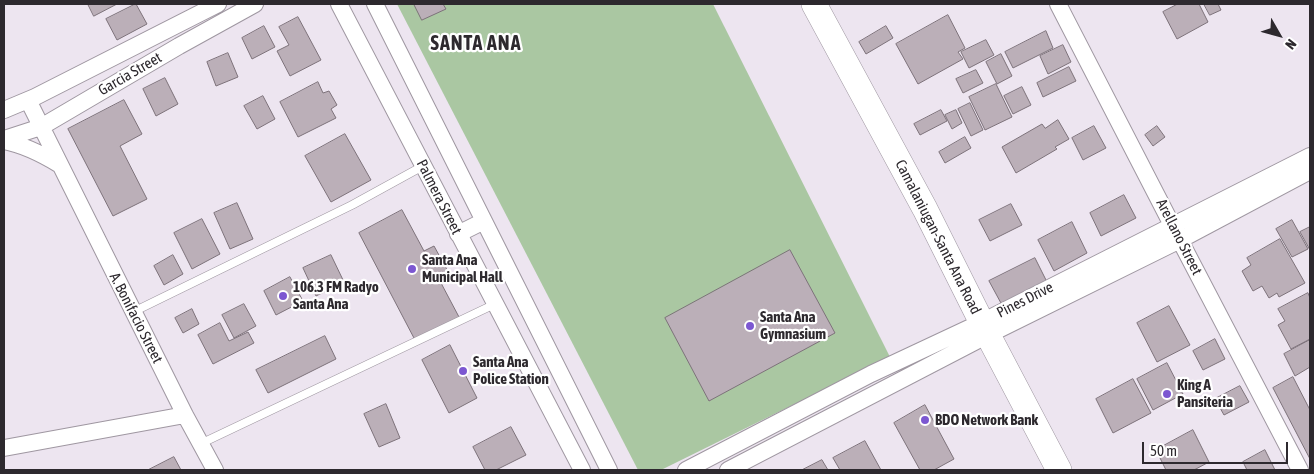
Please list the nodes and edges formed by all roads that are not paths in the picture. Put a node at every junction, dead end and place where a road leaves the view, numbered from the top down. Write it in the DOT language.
graph roads {
  1 [pos="218,4"];
  2 [pos="255,4"];
  3 [pos="339,4"];
  4 [pos="375,4"];
  5 [pos="814,4"];
  6 [pos="1058,4"];
  7 [pos="28,100"];
  8 [pos="4,110"];
  9 [pos="41,127"];
  10 [pos="4,140"];
  11 [pos="1310,156"];
  12 [pos="60,165"];
  13 [pos="423,166"];
  14 [pos="1310,171"];
  15 [pos="484,221"];
  16 [pos="1176,232"];
  17 [pos="458,234"];
  18 [pos="495,304"];
  19 [pos="133,312"];
  20 [pos="985,328"];
  21 [pos="185,415"];
  22 [pos="200,444"];
  23 [pos="4,448"];
  24 [pos="215,470"];
  25 [pos="582,470"];
  26 [pos="609,470"];
  27 [pos="686,470"];
  28 [pos="728,470"];
  29 [pos="1059,470"];
  30 [pos="1300,470"];
  1 -- 7 [label="street, Garcia Street"];
  2 -- 9 [label="street, Garcia Street"];
  3 -- 13 [label="street, Palmera Street"];
  4 -- 15 [label="street, Palmera Street"];
  5 -- 20 [label="main road, Camalaniugan-Santa Ana Road"];
  6 -- 16 [label="street, Arellano Street"];
  7 -- 8 [label="street, Garcia Street"];
  7 -- 9 [label="street, A. Bonifacio Street"];
  9 -- 10 [label="street, Garcia Street"];
  9 -- 12 [label="street, A. Bonifacio Street"];
  10 -- 12 [label="street"];
  11 -- 16 [label="street, Pines Drive"];
  12 -- 19 [label="street, A. Bonifacio Street"];
  13 -- 17 [label="street, Palmera Street"];
  13 -- 19 [label="lane"];
  14 -- 16 [label="street, Pines Drive"];
  15 -- 17 [label="street"];
  15 -- 26 [label="street, Palmera Street"];
  16 -- 20 [label="street, Pines Drive"];
  16 -- 30 [label="street, Arellano Street"];
  17 -- 18 [label="street, Palmera Street"];
  18 -- 22 [label="lane"];
  18 -- 25 [label="street, Palmera Street"];
  19 -- 21 [label="street, A. Bonifacio Street"];
  20 -- 27 [label="street, Pines Drive"];
  20 -- 28 [label="street, Pines Drive"];
  20 -- 29 [label="main road, Camalaniugan-Santa Ana Road"];
  21 -- 22 [label="street, A. Bonifacio Street"];
  21 -- 23 [label="street"];
  22 -- 24 [label="street, A. Bonifacio Street"];
}
